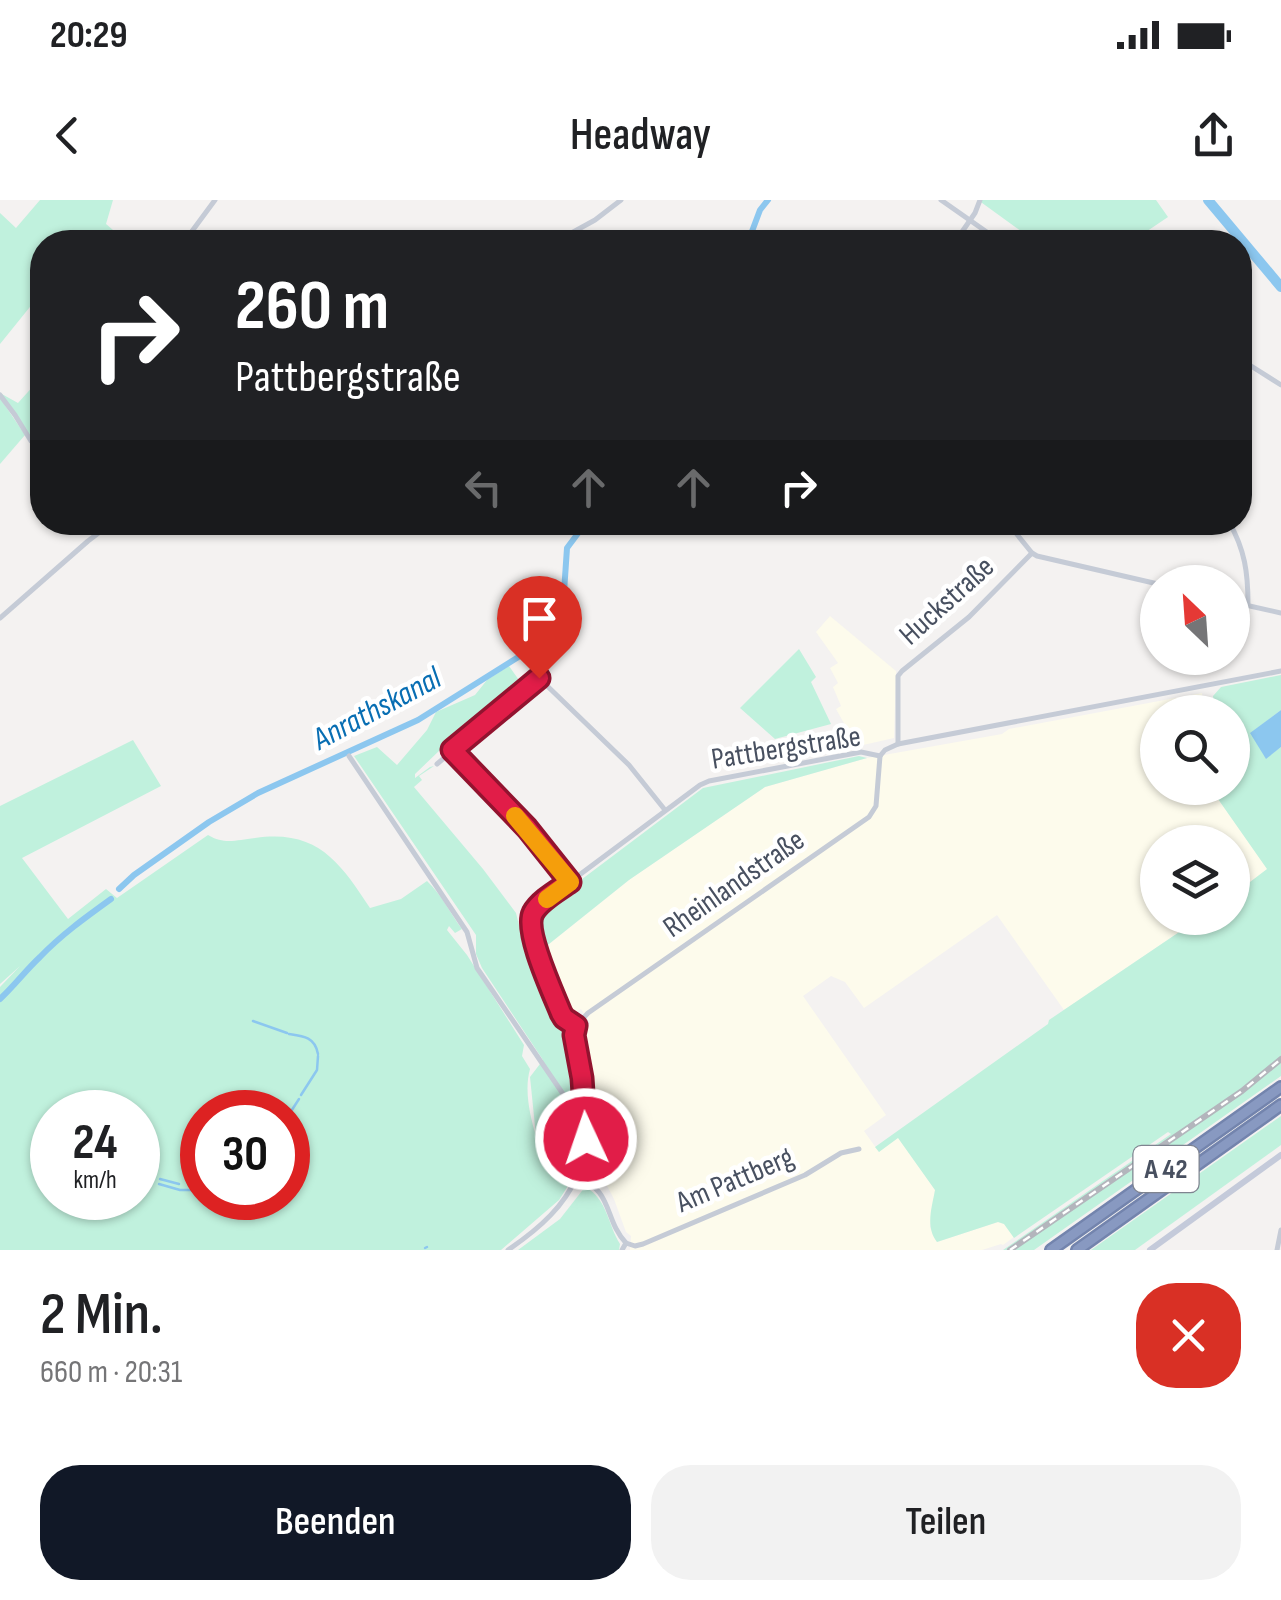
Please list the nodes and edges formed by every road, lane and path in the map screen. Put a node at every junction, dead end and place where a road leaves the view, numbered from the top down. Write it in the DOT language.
graph roads {
  1 [pos="214,200"];
  2 [pos="622,200"];
  3 [pos="942,200"];
  4 [pos="980,200"];
  5 [pos="971,219"];
  6 [pos="193,230"];
  7 [pos="577,230"];
  8 [pos="963,230"];
  9 [pos="985,230"];
  10 [pos="1252,367"];
  11 [pos="1281,385"];
  12 [pos="0,395"];
  13 [pos="30,439"];
  14 [pos="95,535"];
  15 [pos="1017,535"];
  16 [pos="1236,535"];
  17 [pos="1032,553"];
  18 [pos="1247,565"];
  19 [pos="1140,580"];
  20 [pos="1250,605"];
  21 [pos="1281,613"];
  22 [pos="0,618"];
  23 [pos="1281,671"];
  24 [pos="898,744"];
  25 [pos="452,750"];
  26 [pos="349,756"];
  27 [pos="880,756"];
  28 [pos="437,764"];
  29 [pos="665,810"];
  30 [pos="570,882"];
  31 [pos="576,1026"];
  32 [pos="1281,1087"];
  33 [pos="1281,1105"];
  34 [pos="586,1119"];
  35 [pos="858,1148"];
  36 [pos="1281,1155"];
  37 [pos="577,1178"];
  38 [pos="1281,1230"];
  39 [pos="626,1243"];
  40 [pos="508,1250"];
  41 [pos="622,1250"];
  42 [pos="1051,1250"];
  43 [pos="1077,1250"];
  44 [pos="1150,1250"];
  45 [pos="1277,1250"];
  1 -- 6 [label="street"];
  2 -- 7 [label="street"];
  3 -- 5 [label="street"];
  4 -- 5 [label="street"];
  5 -- 8 [label="street"];
  5 -- 9 [label="street"];
  10 -- 11 [label="street"];
  12 -- 13 [label="street"];
  14 -- 22 [label="street"];
  15 -- 17 [label="street"];
  16 -- 18 [label="street"];
  17 -- 19 [label="street"];
  17 -- 24 [label="street, Huckstraße"];
  20 -- 21 [label="street"];
  23 -- 24 [label="street, Pattbergstraße"];
  24 -- 27 [label="street, Pattbergstraße"];
  25 -- 28 [label="street"];
  25 -- 29 [label="street"];
  25 -- 30 [label="street"];
  26 -- 34 [label="street"];
  27 -- 29 [label="street, Pattbergstraße"];
  27 -- 31 [label="street, Rheinlandstraße"];
  29 -- 30 [label="street, Pattbergstraße"];
  30 -- 31 [label="street, Pattbergstraße"];
  31 -- 34 [label="street, Pattbergstraße"];
  32 -- 42 [label="highway, A 42"];
  33 -- 43 [label="highway, A 42"];
  34 -- 37 [label="street, Pattbergstraße"];
  35 -- 39 [label="street, Am Pattberg"];
  36 -- 44 [label="main road"];
  37 -- 39 [label="street"];
  37 -- 40 [label="street, Pattbergstraße"];
  38 -- 45 [label="street"];
  39 -- 41 [label="street"];
}
